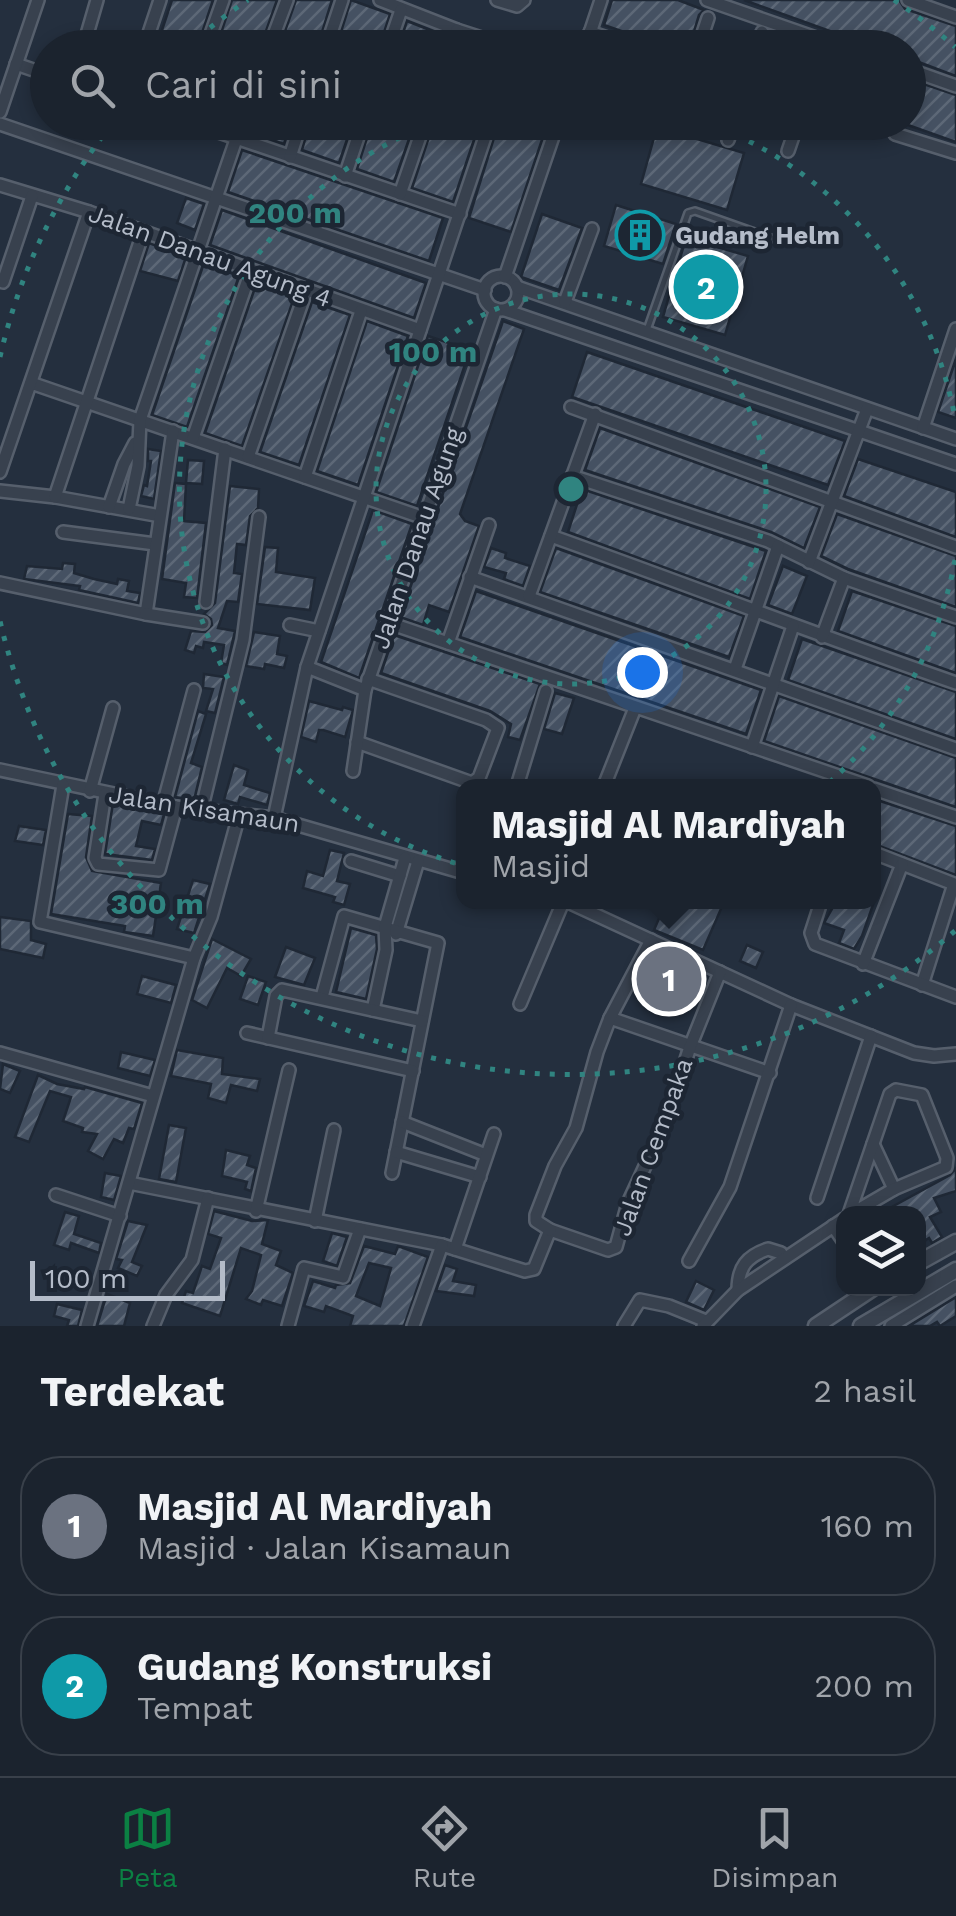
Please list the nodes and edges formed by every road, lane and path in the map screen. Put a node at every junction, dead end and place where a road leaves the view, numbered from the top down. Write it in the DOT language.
graph roads {
  1 [pos="38,0"];
  2 [pos="98,0"];
  3 [pos="160,0"];
  4 [pos="224,0"];
  5 [pos="287,0"];
  6 [pos="342,0"];
  7 [pos="497,0"];
  8 [pos="524,0"];
  9 [pos="601,0"];
  10 [pos="707,0"];
  11 [pos="908,0"];
  12 [pos="386,1"];
  13 [pos="401,10"];
  14 [pos="956,16"];
  15 [pos="708,18"];
  16 [pos="88,30"];
  17 [pos="150,30"];
  18 [pos="213,30"];
  19 [pos="276,30"];
  20 [pos="332,30"];
  21 [pos="394,30"];
  22 [pos="456,30"];
  23 [pos="591,30"];
  24 [pos="704,30"];
  25 [pos="793,30"];
  26 [pos="16,64"];
  27 [pos="30,68"];
  28 [pos="926,76"];
  29 [pos="956,86"];
  30 [pos="0,112"];
  31 [pos="0,124"];
  32 [pos="30,134"];
  33 [pos="46,140"];
  34 [pos="235,140"];
  35 [pos="242,140"];
  36 [pos="296,140"];
  37 [pos="357,140"];
  38 [pos="419,140"];
  39 [pos="484,140"];
  40 [pos="552,140"];
  41 [pos="792,140"];
  42 [pos="916,140"];
  43 [pos="788,152"];
  44 [pos="956,152"];
  45 [pos="290,157"];
  46 [pos="345,176"];
  47 [pos="0,185"];
  48 [pos="400,194"];
  49 [pos="32,196"];
  50 [pos="215,198"];
  51 [pos="89,212"];
  52 [pos="460,214"];
  53 [pos="592,228"];
  54 [pos="143,233"];
  55 [pos="777,240"];
  56 [pos="196,253"];
  57 [pos="4,263"];
  58 [pos="250,272"];
  59 [pos="439,274"];
  60 [pos="505,276"];
  61 [pos="3,282"];
  62 [pos="517,287"];
  63 [pos="485,290"];
  64 [pos="306,291"];
  65 [pos="565,302"];
  66 [pos="361,310"];
  67 [pos="501,310"];
  68 [pos="956,329"];
  69 [pos="420,330"];
  70 [pos="647,330"];
  71 [pos="953,351"];
  72 [pos="31,383"];
  73 [pos="87,402"];
  74 [pos="571,407"];
  75 [pos="867,410"];
  76 [pos="595,414"];
  77 [pos="140,420"];
  78 [pos="924,428"];
  79 [pos="0,430"];
  80 [pos="858,431"];
  81 [pos="173,432"];
  82 [pos="14,433"];
  83 [pos="193,438"];
  84 [pos="137,439"];
  85 [pos="956,439"];
  86 [pos="225,449"];
  87 [pos="248,457"];
  88 [pos="956,464"];
  89 [pos="0,472"];
  90 [pos="572,476"];
  91 [pos="305,477"];
  92 [pos="0,491"];
  93 [pos="55,497"];
  94 [pos="363,497"];
  95 [pos="831,502"];
  96 [pos="110,506"];
  97 [pos="129,509"];
  98 [pos="155,514"];
  99 [pos="259,516"];
  100 [pos="424,518"];
  101 [pos="489,525"];
  102 [pos="64,532"];
  103 [pos="550,536"];
  104 [pos="155,544"];
  105 [pos="778,546"];
  106 [pos="956,547"];
  107 [pos="809,562"];
  108 [pos="470,576"];
  109 [pos="844,578"];
  110 [pos="0,583"];
  111 [pos="529,596"];
  112 [pos="206,602"];
  113 [pos="754,608"];
  114 [pos="146,614"];
  115 [pos="956,617"];
  116 [pos="203,623"];
  117 [pos="389,623"];
  118 [pos="290,625"];
  119 [pos="793,626"];
  120 [pos="319,631"];
  121 [pos="822,637"];
  122 [pos="448,643"];
  123 [pos="307,667"];
  124 [pos="735,669"];
  125 [pos="956,683"];
  126 [pos="367,684"];
  127 [pos="772,685"];
  128 [pos="194,690"];
  129 [pos="546,691"];
  130 [pos="113,708"];
  131 [pos="635,708"];
  132 [pos="357,742"];
  133 [pos="752,747"];
  134 [pos="956,749"];
  135 [pos="0,770"];
  136 [pos="353,771"];
  137 [pos="461,779"];
  138 [pos="478,779"];
  139 [pos="519,779"];
  140 [pos="607,779"];
  141 [pos="844,779"];
  142 [pos="63,786"];
  143 [pos="90,791"];
  144 [pos="881,792"];
  145 [pos="105,794"];
  146 [pos="169,806"];
  147 [pos="201,811"];
  148 [pos="239,815"];
  149 [pos="956,816"];
  150 [pos="274,818"];
  151 [pos="881,856"];
  152 [pos="350,860"];
  153 [pos="411,860"];
  154 [pos="902,864"];
  155 [pos="456,871"];
  156 [pos="400,876"];
  157 [pos="563,909"];
  158 [pos="581,909"];
  159 [pos="819,909"];
  160 [pos="391,928"];
  161 [pos="650,940"];
  162 [pos="194,958"];
  163 [pos="863,964"];
  164 [pos="720,972"];
  165 [pos="922,984"];
  166 [pos="956,996"];
  167 [pos="322,997"];
  168 [pos="520,1004"];
  169 [pos="791,1005"];
  170 [pos="374,1010"];
  171 [pos="610,1018"];
  172 [pos="422,1021"];
  173 [pos="248,1033"];
  174 [pos="871,1036"];
  175 [pos="268,1038"];
  176 [pos="690,1047"];
  177 [pos="0,1052"];
  178 [pos="956,1054"];
  179 [pos="289,1070"];
  180 [pos="413,1071"];
  181 [pos="770,1073"];
  182 [pos="153,1096"];
  183 [pos="402,1122"];
  184 [pos="334,1130"];
  185 [pos="494,1134"];
  186 [pos="873,1144"];
  187 [pos="396,1152"];
  188 [pos="486,1155"];
  189 [pos="392,1173"];
  190 [pos="480,1176"];
  191 [pos="128,1183"];
  192 [pos="894,1189"];
  193 [pos="56,1195"];
  194 [pos="208,1198"];
  195 [pos="817,1198"];
  196 [pos="853,1206"];
  197 [pos="864,1206"];
  198 [pos="256,1211"];
  199 [pos="120,1216"];
  200 [pos="315,1220"];
  201 [pos="836,1223"];
  202 [pos="360,1228"];
  203 [pos="550,1230"];
  204 [pos="956,1242"];
  205 [pos="442,1245"];
  206 [pos="455,1249"];
  207 [pos="783,1258"];
  208 [pos="926,1259"];
  209 [pos="689,1261"];
  210 [pos="956,1270"];
  211 [pos="956,1286"];
  212 [pos="738,1290"];
  213 [pos="861,1296"];
  214 [pos="871,1323"];
  215 [pos="704,1324"];
  216 [pos="87,1326"];
  217 [pos="153,1326"];
  218 [pos="288,1326"];
  219 [pos="414,1326"];
  220 [pos="624,1326"];
  221 [pos="816,1326"];
  222 [pos="891,1326"];
  1 -- 26 [label="street"];
  2 -- 16 [label="street"];
  3 -- 17 [label="street"];
  4 -- 18 [label="street"];
  5 -- 19 [label="street"];
  6 -- 20 [label="street"];
  7 -- 8 [label="street"];
  9 -- 23 [label="street"];
  10 -- 25 [label="street"];
  11 -- 14 [label="street"];
  12 -- 13 [label="street"];
  13 -- 21 [label="street"];
  13 -- 22 [label="street"];
  15 -- 24 [label="street"];
  26 -- 27 [label="street"];
  26 -- 30 [label="street"];
  28 -- 29 [label="street"];
  31 -- 32 [label="street"];
  33 -- 50 [label="street"];
  34 -- 50 [label="street"];
  35 -- 45 [label="street"];
  36 -- 45 [label="street"];
  37 -- 46 [label="street"];
  38 -- 48 [label="street"];
  39 -- 52 [label="street"];
  40 -- 60 [label="street"];
  41 -- 43 [label="street"];
  42 -- 44 [label="street"];
  45 -- 46 [label="street"];
  46 -- 48 [label="street"];
  47 -- 49 [label="street, Jalan Danau Agung 4"];
  48 -- 52 [label="street"];
  49 -- 51 [label="street, Jalan Danau Agung 4"];
  49 -- 57 [label="street"];
  50 -- 56 [label="street"];
  50 -- 59 [label="street"];
  51 -- 54 [label="street, Jalan Danau Agung 4"];
  51 -- 72 [label="street"];
  52 -- 59 [label="street"];
  53 -- 65 [label="street"];
  54 -- 56 [label="street, Jalan Danau Agung 4"];
  54 -- 73 [label="street"];
  55 -- 70 [label="lane"];
  56 -- 58 [label="street, Jalan Danau Agung 4"];
  56 -- 77 [label="street"];
  57 -- 61 [label="street"];
  58 -- 64 [label="street, Jalan Danau Agung 4"];
  58 -- 83 [label="street"];
  59 -- 63 [label="street"];
  59 -- 69 [label="street"];
  60 -- 62 [label="street"];
  60 -- 63 [label="street"];
  62 -- 65 [label="street"];
  62 -- 67 [label="street"];
  63 -- 67 [label="street"];
  64 -- 66 [label="street, Jalan Danau Agung 4"];
  64 -- 87 [label="street"];
  65 -- 70 [label="street"];
  66 -- 69 [label="street, Jalan Danau Agung 4"];
  66 -- 91 [label="street"];
  67 -- 80 [label="street"];
  67 -- 100 [label="street, Jalan Danau Agung"];
  68 -- 71 [label="street"];
  69 -- 94 [label="street"];
  70 -- 75 [label="street"];
  71 -- 78 [label="street"];
  72 -- 73 [label="street"];
  72 -- 82 [label="street"];
  73 -- 77 [label="street"];
  73 -- 93 [label="street"];
  74 -- 76 [label="street"];
  75 -- 78 [label="street"];
  75 -- 80 [label="street"];
  76 -- 90 [label="street"];
  76 -- 95 [label="street"];
  77 -- 81 [label="street"];
  77 -- 84 [label="street"];
  78 -- 85 [label="street"];
  79 -- 82 [label="street"];
  80 -- 88 [label="street"];
  80 -- 95 [label="street"];
  81 -- 83 [label="street"];
  81 -- 104 [label="street"];
  82 -- 89 [label="street"];
  83 -- 86 [label="street"];
  84 -- 96 [label="street"];
  84 -- 97 [label="street"];
  86 -- 87 [label="street"];
  86 -- 112 [label="street"];
  87 -- 91 [label="street"];
  90 -- 103 [label="street"];
  90 -- 105 [label="street"];
  91 -- 94 [label="street"];
  92 -- 93 [label="street"];
  93 -- 96 [label="street"];
  94 -- 100 [label="street"];
  94 -- 120 [label="street"];
  95 -- 106 [label="street"];
  95 -- 107 [label="street"];
  96 -- 97 [label="street"];
  97 -- 98 [label="street"];
  99 -- 147 [label="street"];
  100 -- 117 [label="street, Jalan Danau Agung"];
  101 -- 108 [label="street"];
  102 -- 104 [label="street"];
  103 -- 111 [label="street"];
  103 -- 113 [label="street"];
  104 -- 114 [label="street"];
  105 -- 107 [label="street"];
  105 -- 113 [label="street"];
  107 -- 109 [label="street"];
  108 -- 111 [label="street"];
  108 -- 122 [label="street"];
  109 -- 115 [label="street"];
  109 -- 121 [label="street"];
  110 -- 114 [label="street"];
  111 -- 124 [label="street"];
  113 -- 119 [label="street"];
  113 -- 124 [label="street"];
  114 -- 116 [label="street"];
  117 -- 122 [label="street"];
  117 -- 126 [label="street, Jalan Danau Agung"];
  118 -- 120 [label="street"];
  119 -- 121 [label="street"];
  119 -- 127 [label="street"];
  120 -- 123 [label="street"];
  121 -- 125 [label="street"];
  122 -- 131 [label="street"];
  123 -- 126 [label="street"];
  123 -- 150 [label="street"];
  124 -- 127 [label="street"];
  126 -- 132 [label="street, Jalan Danau Agung"];
  126 -- 138 [label="street"];
  127 -- 133 [label="street"];
  127 -- 134 [label="street"];
  128 -- 146 [label="street"];
  129 -- 139 [label="street"];
  130 -- 143 [label="street"];
  131 -- 133 [label="street"];
  131 -- 140 [label="street"];
  132 -- 136 [label="street, Jalan Danau Agung"];
  132 -- 137 [label="street"];
  133 -- 141 [label="street"];
  135 -- 142 [label="street, Jalan Kisamaun"];
  142 -- 143 [label="street, Jalan Kisamaun"];
  142 -- 162 [label="street"];
  143 -- 145 [label="street, Jalan Kisamaun"];
  144 -- 149 [label="street"];
  145 -- 146 [label="street, Jalan Kisamaun"];
  145 -- 146 [label="street"];
  146 -- 147 [label="street, Jalan Kisamaun"];
  147 -- 148 [label="street, Jalan Kisamaun"];
  148 -- 150 [label="street, Jalan Kisamaun"];
  148 -- 162 [label="street"];
  150 -- 153 [label="street, Jalan Kisamaun"];
  151 -- 154 [label="street"];
  152 -- 156 [label="street"];
  153 -- 155 [label="street, Jalan Kisamaun"];
  153 -- 156 [label="street"];
  153 -- 160 [label="street"];
  154 -- 163 [label="street"];
  154 -- 165 [label="street"];
  156 -- 160 [label="street"];
  157 -- 168 [label="street"];
  158 -- 161 [label="street"];
  159 -- 163 [label="street"];
  160 -- 167 [label="street"];
  160 -- 170 [label="street"];
  160 -- 172 [label="street"];
  161 -- 164 [label="street"];
  161 -- 171 [label="street"];
  162 -- 182 [label="street"];
  163 -- 165 [label="street"];
  164 -- 169 [label="street"];
  164 -- 176 [label="street, Jalan Cempaka"];
  165 -- 166 [label="street"];
  167 -- 170 [label="street"];
  167 -- 175 [label="street"];
  169 -- 174 [label="street"];
  169 -- 181 [label="street"];
  170 -- 172 [label="street"];
  171 -- 176 [label="street"];
  171 -- 203 [label="street"];
  172 -- 180 [label="street"];
  173 -- 175 [label="street"];
  174 -- 178 [label="street"];
  174 -- 195 [label="street"];
  175 -- 180 [label="street"];
  176 -- 181 [label="street"];
  176 -- 203 [label="street, Jalan Cempaka"];
  177 -- 182 [label="street"];
  179 -- 198 [label="street"];
  180 -- 183 [label="street"];
  181 -- 209 [label="street"];
  182 -- 191 [label="street"];
  183 -- 187 [label="street"];
  183 -- 188 [label="street"];
  184 -- 200 [label="street"];
  185 -- 188 [label="street"];
  186 -- 192 [label="street"];
  186 -- 192 [label="street"];
  186 -- 196 [label="street"];
  187 -- 189 [label="street"];
  187 -- 190 [label="street"];
  188 -- 190 [label="street"];
  190 -- 206 [label="street"];
  191 -- 194 [label="street"];
  191 -- 199 [label="street"];
  192 -- 197 [label="street"];
  193 -- 199 [label="street"];
  194 -- 198 [label="street"];
  194 -- 217 [label="street"];
  198 -- 200 [label="street"];
  199 -- 216 [label="street"];
  200 -- 202 [label="street"];
  201 -- 207 [label="street"];
  202 -- 205 [label="street"];
  202 -- 218 [label="street"];
  203 -- 206 [label="street"];
  204 -- 208 [label="street"];
  205 -- 206 [label="street"];
  205 -- 219 [label="street"];
  207 -- 212 [label="street"];
  207 -- 212 [label="street"];
  210 -- 214 [label="street"];
  211 -- 222 [label="street"];
  212 -- 215 [label="street"];
  213 -- 221 [label="street"];
  215 -- 220 [label="street"];
}
